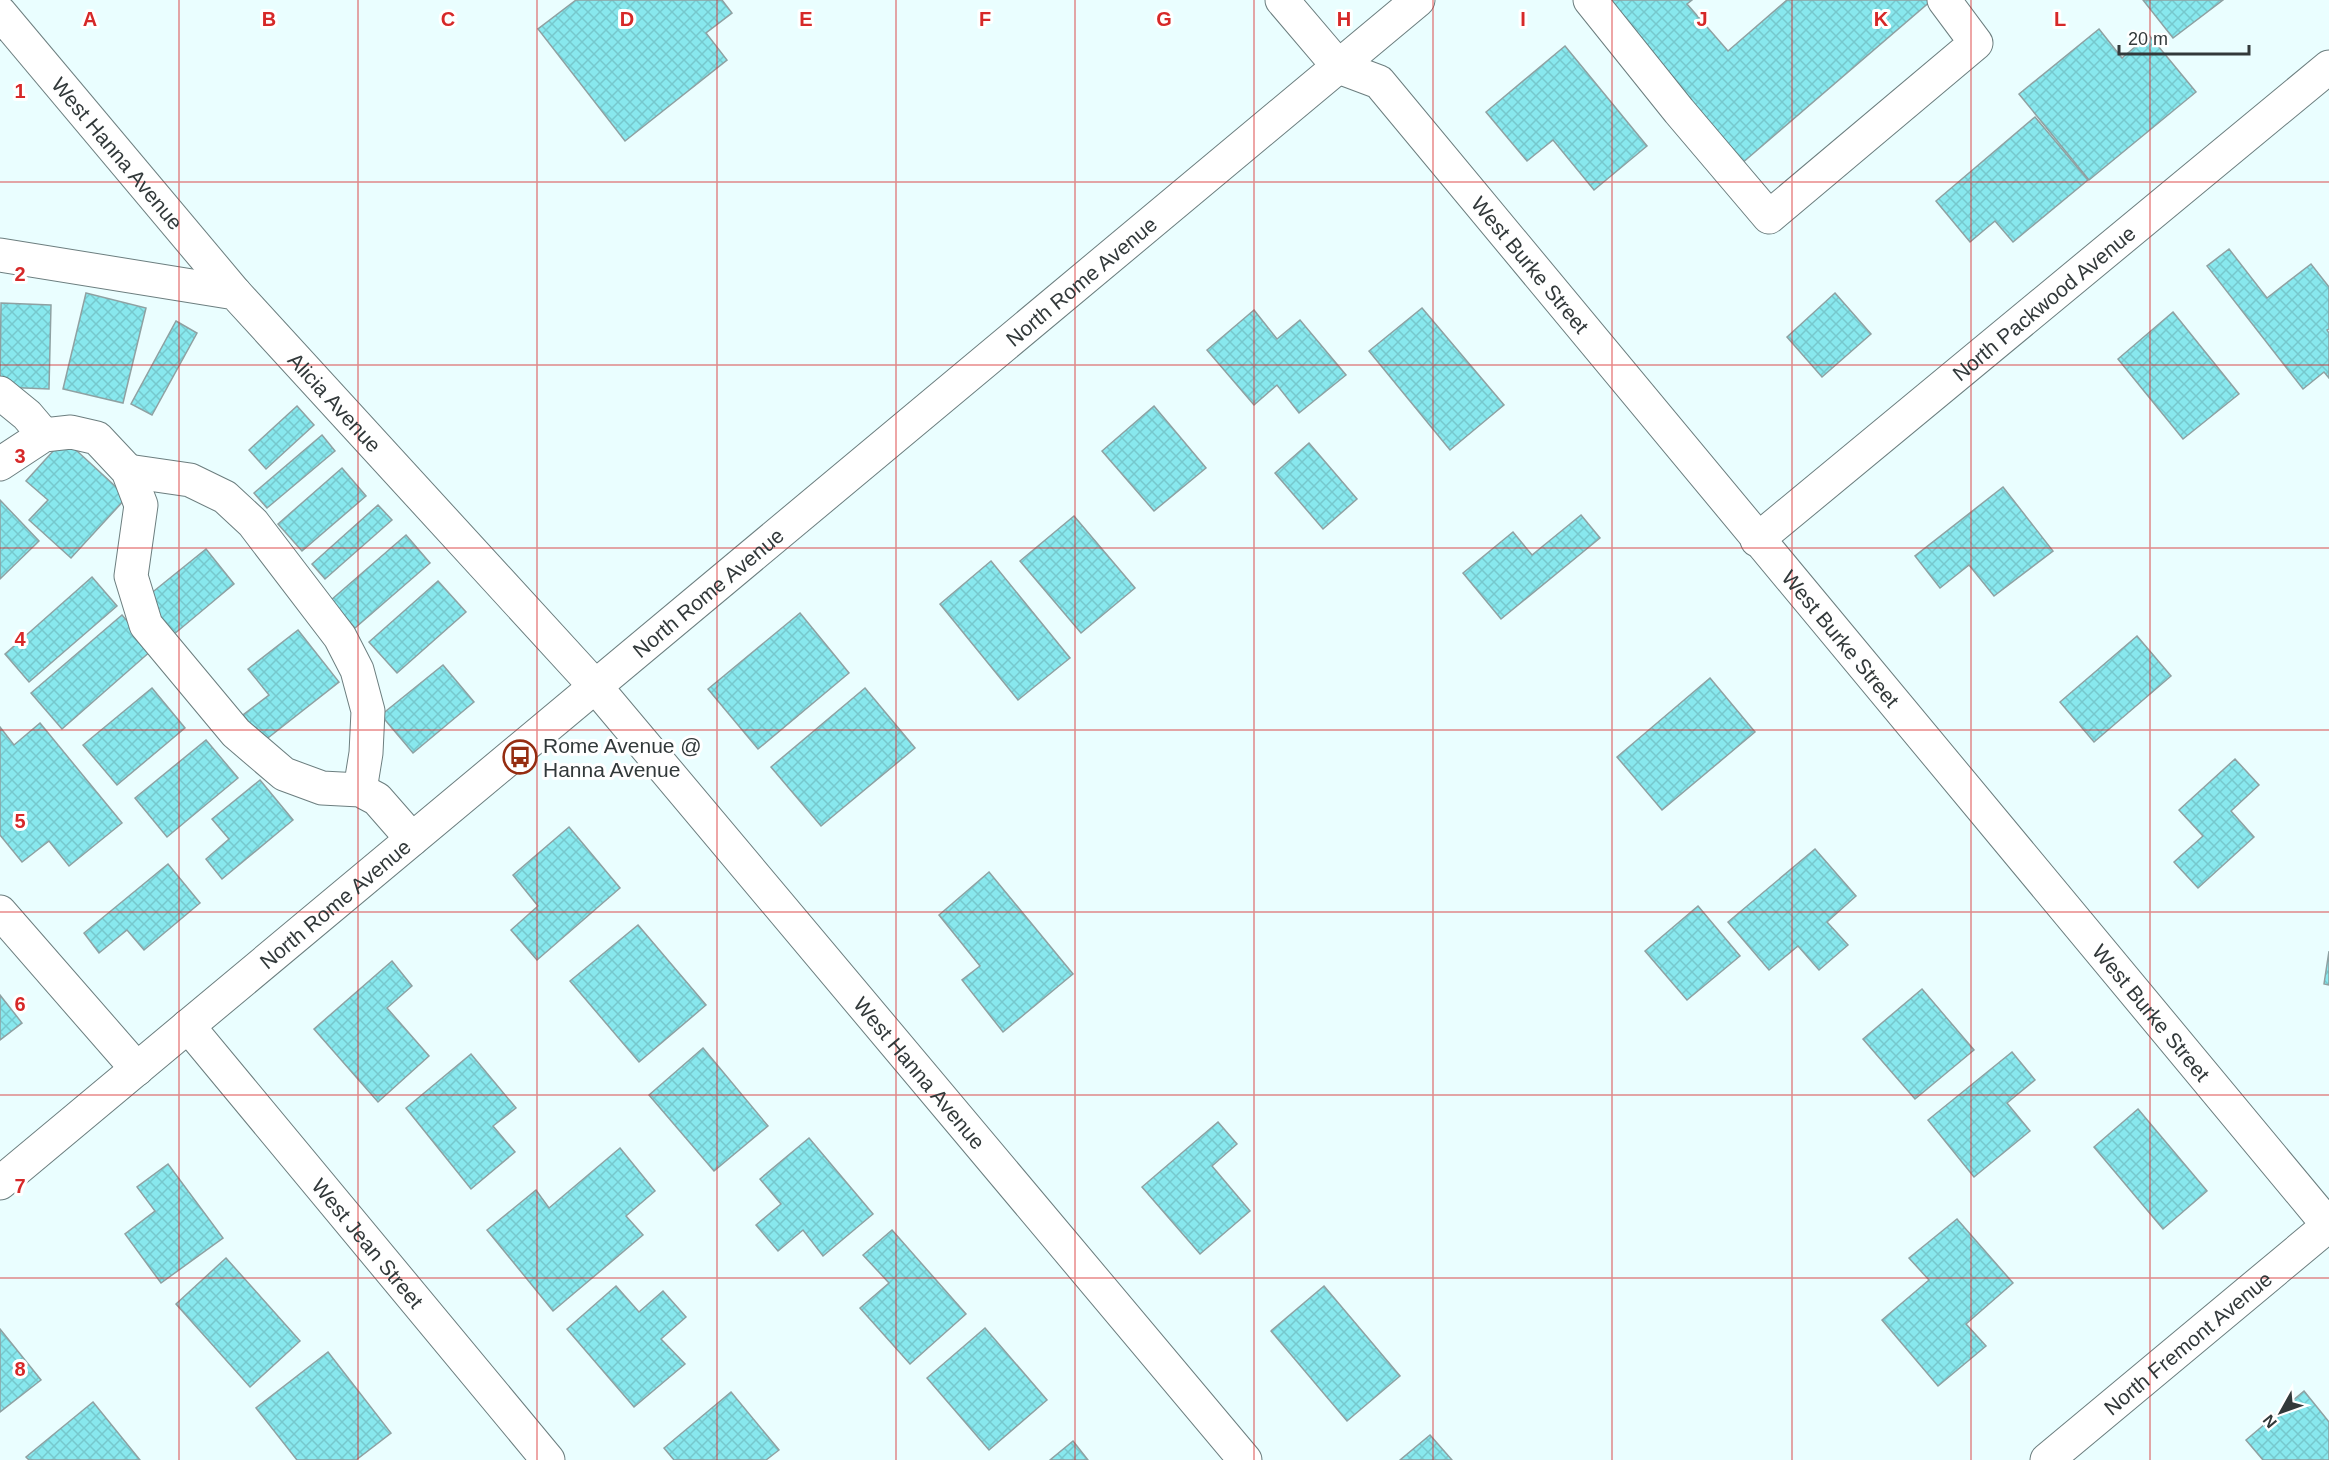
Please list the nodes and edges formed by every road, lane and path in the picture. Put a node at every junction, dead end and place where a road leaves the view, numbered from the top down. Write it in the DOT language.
graph roads {
  1 [pos="1282,0"];
  2 [pos="1418,0"];
  3 [pos="1590,0"];
  4 [pos="1944,0"];
  5 [pos="0,13"];
  6 [pos="1340,67"];
  7 [pos="2329,67"];
  8 [pos="0,255"];
  9 [pos="235,293"];
  10 [pos="0,393"];
  11 [pos="44,435"];
  12 [pos="0,464"];
  13 [pos="128,471"];
  14 [pos="1757,540"];
  15 [pos="595,686"];
  16 [pos="360,790"];
  17 [pos="412,839"];
  18 [pos="0,912"];
  19 [pos="188,1026"];
  20 [pos="136,1069"];
  21 [pos="0,1183"];
  22 [pos="2329,1225"];
  23 [pos="549,1460"];
  24 [pos="1245,1460"];
  25 [pos="2047,1460"];
  1 -- 6 [label="street"];
  2 -- 6 [label="street, North Rome Avenue"];
  3 -- 4 [label="street"];
  5 -- 9 [label="street, West Hanna Avenue"];
  6 -- 14 [label="street, West Burke Street"];
  6 -- 15 [label="street, North Rome Avenue"];
  7 -- 14 [label="street, North Packwood Avenue"];
  8 -- 9 [label="street"];
  9 -- 15 [label="street, Alicia Avenue"];
  10 -- 11 [label="street"];
  11 -- 12 [label="street"];
  11 -- 13 [label="street"];
  13 -- 16 [label="street"];
  13 -- 16 [label="street"];
  14 -- 22 [label="street, West Burke Street"];
  15 -- 17 [label="street, North Rome Avenue"];
  15 -- 24 [label="street, West Hanna Avenue"];
  16 -- 17 [label="street"];
  17 -- 19 [label="street, North Rome Avenue"];
  18 -- 20 [label="street"];
  19 -- 20 [label="street, North Rome Avenue"];
  19 -- 23 [label="street, West Jean Street"];
  20 -- 21 [label="street, North Rome Avenue"];
  22 -- 25 [label="street, North Fremont Avenue"];
}
